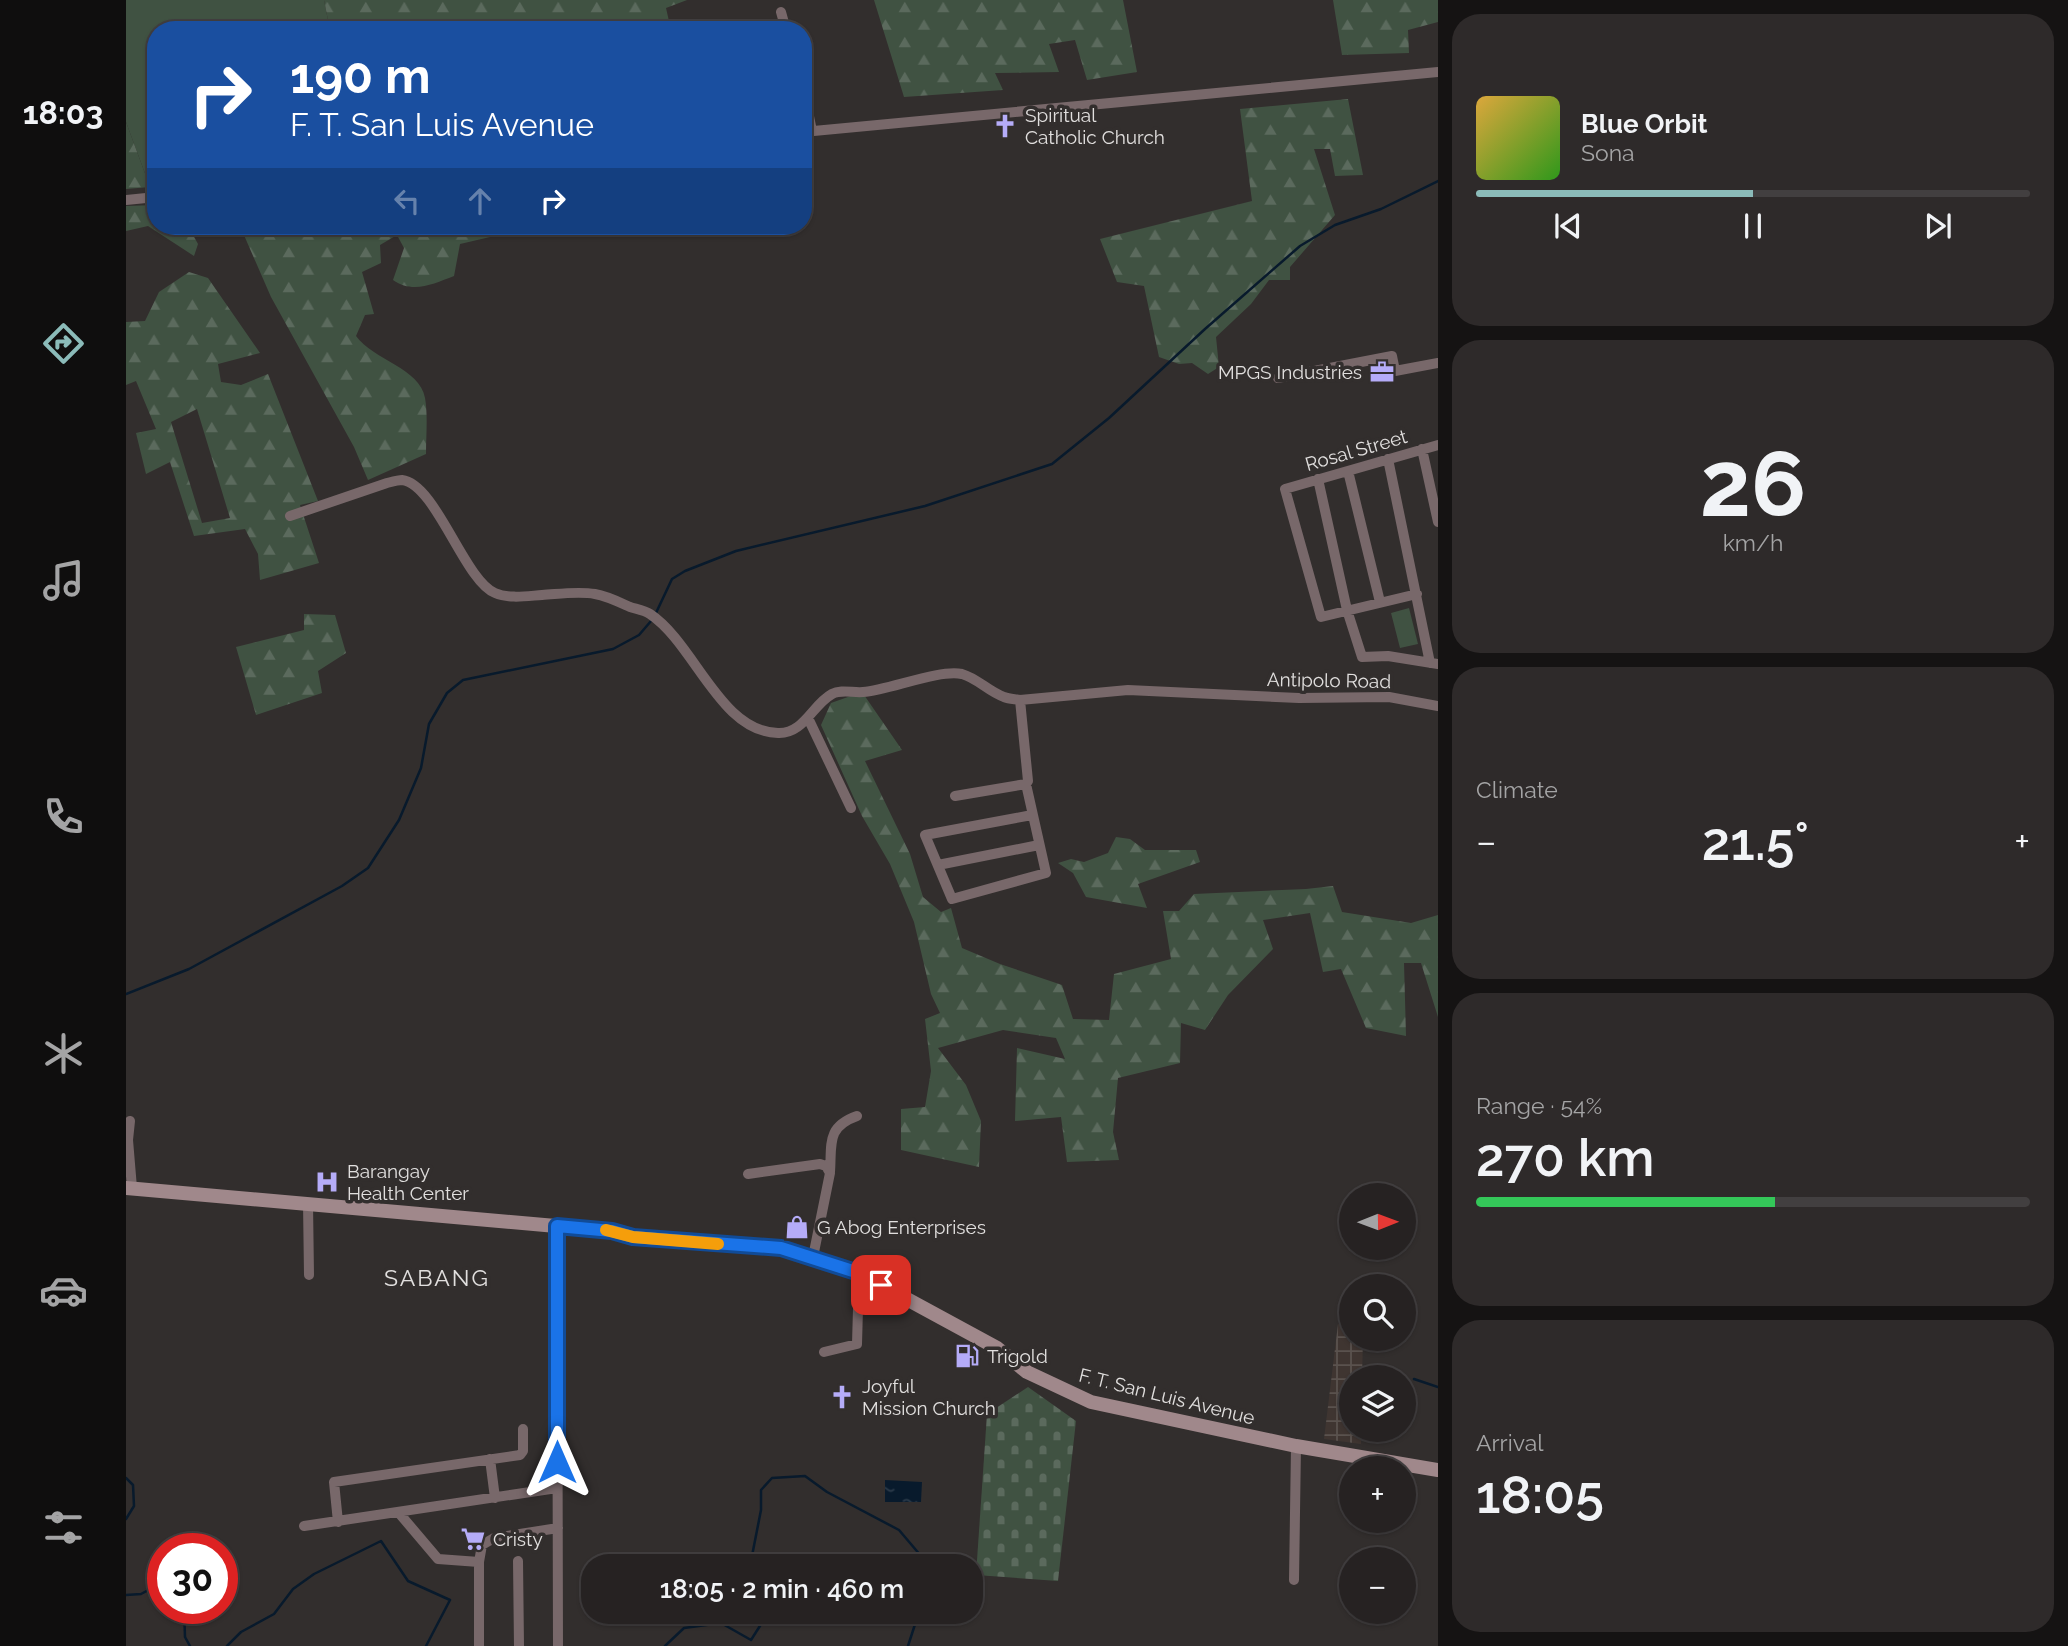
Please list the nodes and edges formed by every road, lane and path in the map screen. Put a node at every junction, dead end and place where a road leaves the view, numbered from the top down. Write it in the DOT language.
graph roads {
  1 [pos="780,12"];
  2 [pos="783,21"];
  3 [pos="1438,72"];
  4 [pos="812,131"];
  5 [pos="147,198"];
  6 [pos="126,200"];
  7 [pos="1438,363"];
  8 [pos="1278,378"];
  9 [pos="1438,445"];
  10 [pos="1422,449"];
  11 [pos="1388,459"];
  12 [pos="1348,471"];
  13 [pos="1318,479"];
  14 [pos="290,516"];
  15 [pos="1438,522"];
  16 [pos="1417,594"];
  17 [pos="1380,602"];
  18 [pos="1348,610"];
  19 [pos="1434,664"];
  20 [pos="1020,700"];
  21 [pos="1438,706"];
  22 [pos="808,718"];
  23 [pos="1026,784"];
  24 [pos="955,796"];
  25 [pos="851,808"];
  26 [pos="1031,815"];
  27 [pos="1039,845"];
  28 [pos="938,865"];
  29 [pos="857,1116"];
  30 [pos="130,1121"];
  31 [pos="830,1172"];
  32 [pos="748,1174"];
  33 [pos="129,1188"];
  34 [pos="308,1203"];
  35 [pos="557,1226"];
  36 [pos="813,1257"];
  37 [pos="859,1273"];
  38 [pos="309,1275"];
  39 [pos="824,1352"];
  40 [pos="523,1429"];
  41 [pos="1296,1447"];
  42 [pos="490,1459"];
  43 [pos="1438,1470"];
  44 [pos="557,1488"];
  45 [pos="495,1498"];
  46 [pos="399,1513"];
  47 [pos="338,1522"];
  48 [pos="304,1526"];
  49 [pos="558,1528"];
  50 [pos="518,1561"];
  51 [pos="479,1562"];
  52 [pos="1294,1580"];
  53 [pos="480,1646"];
  54 [pos="519,1646"];
  55 [pos="558,1646"];
  1 -- 2 [label="street"];
  3 -- 4 [label="street"];
  5 -- 6 [label="street"];
  7 -- 8 [label="street"];
  9 -- 10 [label="street, Rosal Street"];
  10 -- 11 [label="street, Rosal Street"];
  10 -- 15 [label="street"];
  11 -- 12 [label="street, Rosal Street"];
  11 -- 16 [label="street"];
  12 -- 13 [label="street, Rosal Street"];
  12 -- 17 [label="street"];
  13 -- 18 [label="street"];
  13 -- 18 [label="street, Rosal Street"];
  14 -- 22 [label="street"];
  16 -- 17 [label="street"];
  16 -- 19 [label="street"];
  17 -- 18 [label="street"];
  18 -- 19 [label="street"];
  20 -- 21 [label="street, Antipolo Road"];
  20 -- 22 [label="street"];
  20 -- 23 [label="street"];
  22 -- 25 [label="street"];
  23 -- 24 [label="street"];
  23 -- 26 [label="street"];
  26 -- 27 [label="street"];
  26 -- 28 [label="street"];
  27 -- 28 [label="street"];
  27 -- 28 [label="street"];
  29 -- 31 [label="street"];
  30 -- 33 [label="street"];
  31 -- 32 [label="street"];
  31 -- 36 [label="street"];
  33 -- 34 [label="main road, F. T. San Luis Avenue"];
  34 -- 35 [label="main road, F. T. San Luis Avenue"];
  34 -- 38 [label="street"];
  35 -- 36 [label="main road, F. T. San Luis Avenue"];
  35 -- 44 [label="street"];
  36 -- 37 [label="main road, F. T. San Luis Avenue"];
  37 -- 39 [label="street"];
  37 -- 41 [label="main road, F. T. San Luis Avenue"];
  40 -- 42 [label="street"];
  41 -- 43 [label="main road, F. T. San Luis Avenue"];
  41 -- 52 [label="street"];
  42 -- 45 [label="street"];
  42 -- 47 [label="street"];
  44 -- 45 [label="street"];
  44 -- 49 [label="street"];
  45 -- 46 [label="street"];
  46 -- 47 [label="street"];
  46 -- 51 [label="street"];
  47 -- 48 [label="street"];
  49 -- 51 [label="street"];
  49 -- 55 [label="street"];
  50 -- 54 [label="street"];
  51 -- 53 [label="street"];
}
